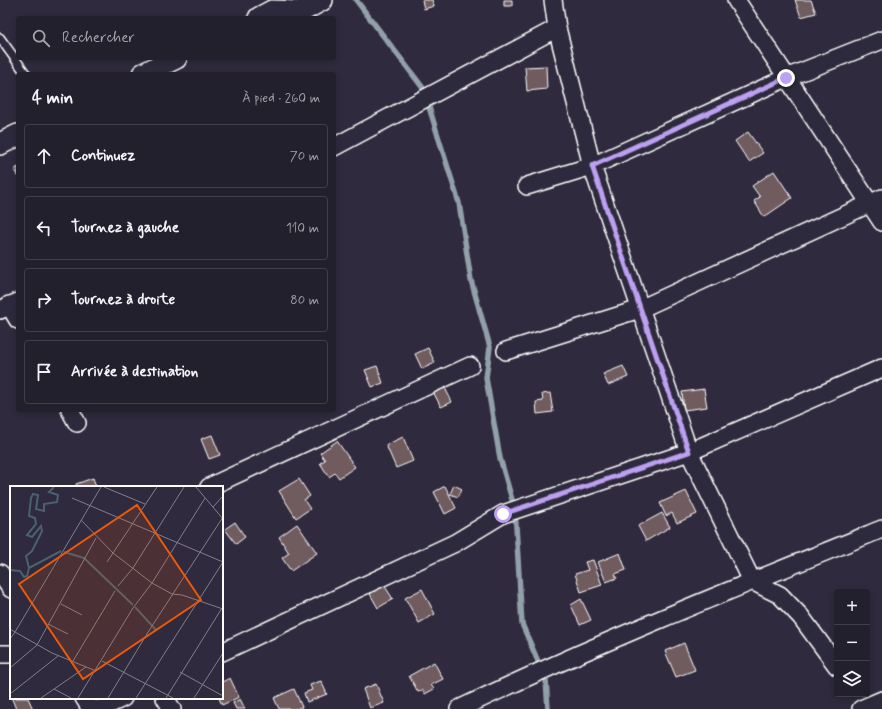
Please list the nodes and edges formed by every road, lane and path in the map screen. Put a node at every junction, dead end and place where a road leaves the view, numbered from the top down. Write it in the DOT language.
graph roads {
  1 [pos="322,0"];
  2 [pos="554,0"];
  3 [pos="736,0"];
  4 [pos="262,16"];
  5 [pos="557,28"];
  6 [pos="0,38"];
  7 [pos="882,40"];
  8 [pos="172,60"];
  9 [pos="25,72"];
  10 [pos="147,72"];
  11 [pos="786,78"];
  12 [pos="16,136"];
  13 [pos="0,144"];
  14 [pos="336,146"];
  15 [pos="592,166"];
  16 [pos="527,186"];
  17 [pos="876,201"];
  18 [pos="882,222"];
  19 [pos="9,306"];
  20 [pos="640,309"];
  21 [pos="16,317"];
  22 [pos="506,351"];
  23 [pos="470,366"];
  24 [pos="882,368"];
  25 [pos="689,452"];
  26 [pos="211,486"];
  27 [pos="882,529"];
  28 [pos="752,581"];
  29 [pos="223,652"];
  30 [pos="834,662"];
  31 [pos="85,699"];
  32 [pos="121,699"];
  33 [pos="166,699"];
  34 [pos="882,700"];
  35 [pos="863,705"];
  36 [pos="91,709"];
  37 [pos="99,709"];
  38 [pos="172,709"];
  39 [pos="458,709"];
  1 -- 4 [label="street"];
  2 -- 5 [label="street"];
  3 -- 11 [label="street"];
  5 -- 14 [label="street"];
  5 -- 15 [label="street"];
  6 -- 9 [label="lane"];
  7 -- 11 [label="street"];
  8 -- 10 [label="street"];
  11 -- 15 [label="street"];
  11 -- 17 [label="street"];
  12 -- 13 [label="street"];
  15 -- 16 [label="street"];
  15 -- 20 [label="street"];
  17 -- 18 [label="street"];
  17 -- 20 [label="street"];
  19 -- 21 [label="street"];
  20 -- 22 [label="street"];
  20 -- 25 [label="street"];
  23 -- 26 [label="street"];
  24 -- 25 [label="street"];
  25 -- 28 [label="street"];
  25 -- 29 [label="street"];
  27 -- 28 [label="street"];
  28 -- 30 [label="street"];
  28 -- 39 [label="street"];
  31 -- 36 [label="street"];
  32 -- 37 [label="street"];
  33 -- 38 [label="street"];
  34 -- 35 [label="street"];
}
